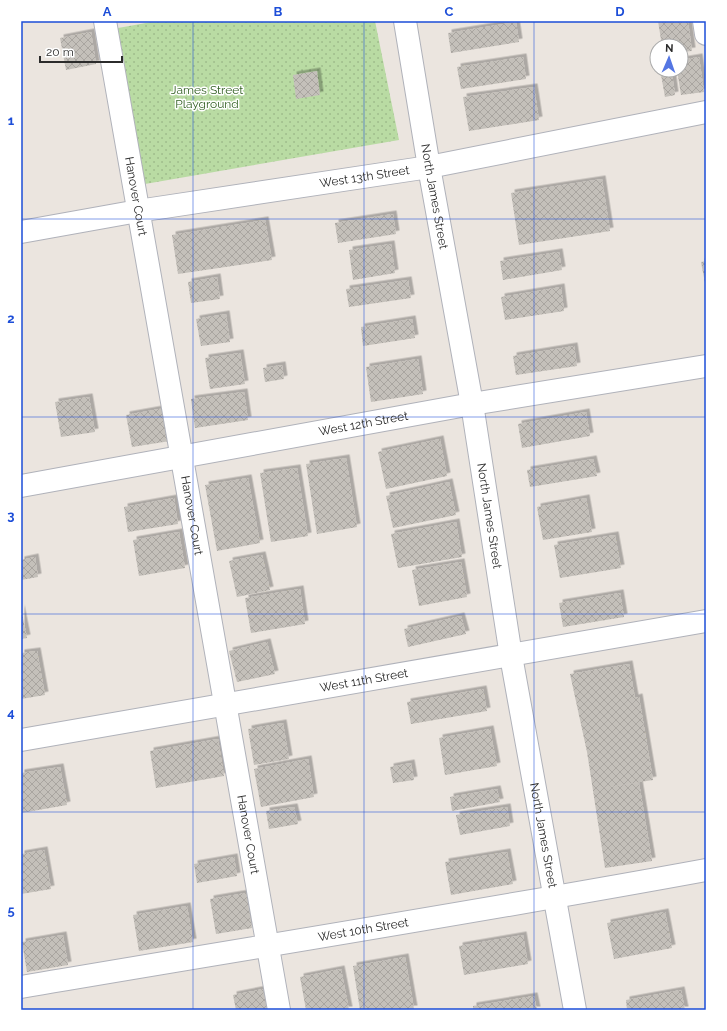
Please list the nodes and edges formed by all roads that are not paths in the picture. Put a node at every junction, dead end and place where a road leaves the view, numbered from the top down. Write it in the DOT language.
graph roads {
  1 [pos="104,21"];
  2 [pos="405,21"];
  3 [pos="704,21"];
  4 [pos="706,34"];
  5 [pos="706,112"];
  6 [pos="429,167"];
  7 [pos="138,212"];
  8 [pos="21,232"];
  9 [pos="706,366"];
  10 [pos="472,404"];
  11 [pos="181,458"];
  12 [pos="21,486"];
  13 [pos="706,621"];
  14 [pos="511,656"];
  15 [pos="225,704"];
  16 [pos="21,740"];
  17 [pos="706,870"];
  18 [pos="556,898"];
  19 [pos="267,944"];
  20 [pos="21,988"];
  21 [pos="279,1010"];
  22 [pos="575,1010"];
  1 -- 7 [label="street, Hanover Court"];
  2 -- 6 [label="street, North James Street"];
  3 -- 4 [label="street"];
  5 -- 6 [label="street, West 13th Street"];
  6 -- 7 [label="street, West 13th Street"];
  6 -- 10 [label="street, North James Street"];
  7 -- 8 [label="street, West 13th Street"];
  7 -- 11 [label="street, Hanover Court"];
  9 -- 10 [label="street, West 12th Street"];
  10 -- 11 [label="street, West 12th Street"];
  10 -- 14 [label="street, North James Street"];
  11 -- 12 [label="street, West 12th Street"];
  11 -- 15 [label="street, Hanover Court"];
  13 -- 14 [label="street, West 11th Street"];
  14 -- 15 [label="street, West 11th Street"];
  14 -- 18 [label="street, North James Street"];
  15 -- 16 [label="street, West 11th Street"];
  15 -- 19 [label="street, Hanover Court"];
  17 -- 18 [label="street, West 10th Street"];
  18 -- 19 [label="street, West 10th Street"];
  18 -- 22 [label="street, North James Street"];
  19 -- 20 [label="street, West 10th Street"];
  19 -- 21 [label="street, Hanover Court"];
}
